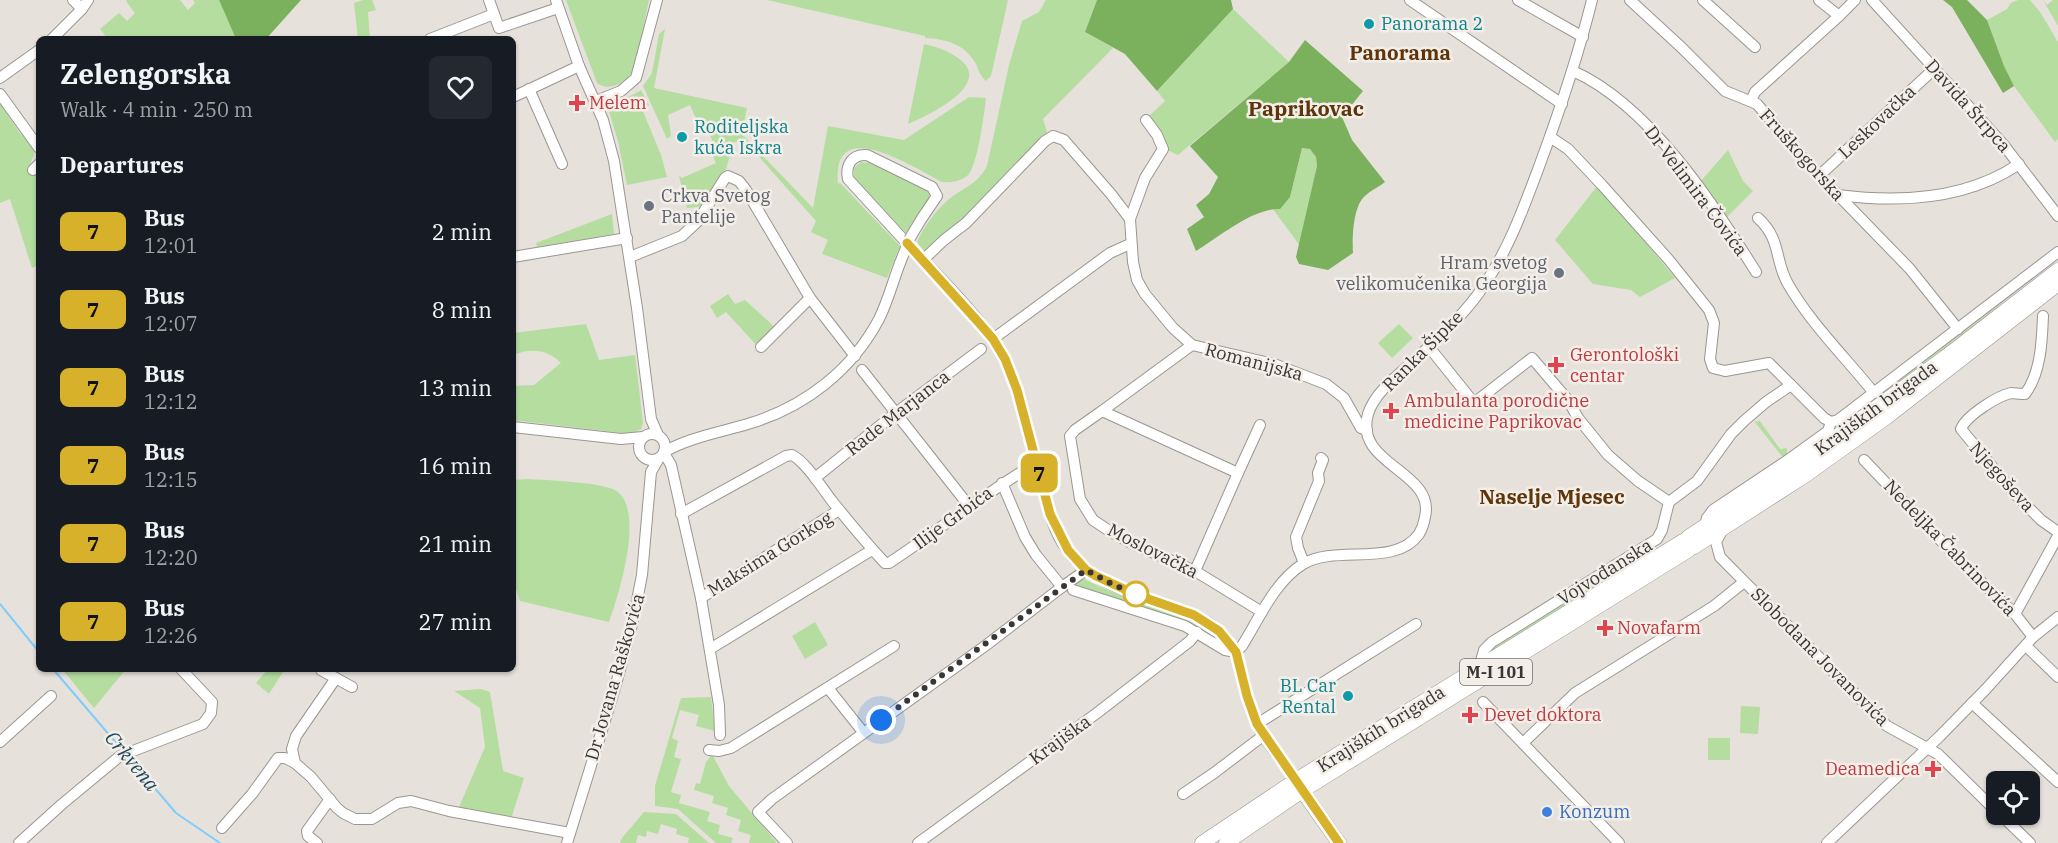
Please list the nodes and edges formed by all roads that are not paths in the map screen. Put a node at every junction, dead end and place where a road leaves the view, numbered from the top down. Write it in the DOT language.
graph roads {
  1 [pos="73,0"];
  2 [pos="489,0"];
  3 [pos="657,0"];
  4 [pos="1410,0"];
  5 [pos="1518,0"];
  6 [pos="1592,0"];
  7 [pos="1630,0"];
  8 [pos="1703,0"];
  9 [pos="1819,0"];
  10 [pos="1855,0"];
  11 [pos="1872,0"];
  12 [pos="557,4"];
  13 [pos="85,5"];
  14 [pos="494,14"];
  15 [pos="1839,16"];
  16 [pos="55,36"];
  17 [pos="438,36"];
  18 [pos="1583,38"];
  19 [pos="1755,47"];
  20 [pos="36,52"];
  21 [pos="579,66"];
  22 [pos="1934,69"];
  23 [pos="1573,71"];
  24 [pos="0,78"];
  25 [pos="528,89"];
  26 [pos="0,94"];
  27 [pos="516,96"];
  28 [pos="596,101"];
  29 [pos="1751,101"];
  30 [pos="1562,104"];
  31 [pos="1146,120"];
  32 [pos="1550,137"];
  33 [pos="36,144"];
  34 [pos="562,164"];
  35 [pos="2019,164"];
  36 [pos="1819,176"];
  37 [pos="1838,195"];
  38 [pos="2058,216"];
  39 [pos="1758,218"];
  40 [pos="1130,219"];
  41 [pos="627,238"];
  42 [pos="903,239"];
  43 [pos="1130,244"];
  44 [pos="913,249"];
  45 [pos="2058,252"];
  46 [pos="516,256"];
  47 [pos="630,257"];
  48 [pos="923,260"];
  49 [pos="2058,270"];
  50 [pos="1756,272"];
  51 [pos="2058,284"];
  52 [pos="810,298"];
  53 [pos="2043,316"];
  54 [pos="1958,329"];
  55 [pos="993,339"];
  56 [pos="1192,345"];
  57 [pos="761,347"];
  58 [pos="1429,347"];
  59 [pos="981,349"];
  60 [pos="855,356"];
  61 [pos="862,369"];
  62 [pos="1791,385"];
  63 [pos="1903,387"];
  64 [pos="1874,393"];
  65 [pos="1102,411"];
  66 [pos="897,412"];
  67 [pos="1260,425"];
  68 [pos="1829,426"];
  69 [pos="516,427"];
  70 [pos="1367,430"];
  71 [pos="656,446"];
  72 [pos="1321,458"];
  73 [pos="1864,460"];
  74 [pos="1036,463"];
  75 [pos="1238,473"];
  76 [pos="814,478"];
  77 [pos="1002,483"];
  78 [pos="1669,502"];
  79 [pos="969,506"];
  80 [pos="840,510"];
  81 [pos="681,514"];
  82 [pos="1705,526"];
  83 [pos="1722,531"];
  84 [pos="2058,534"];
  85 [pos="1690,545"];
  86 [pos="872,550"];
  87 [pos="1720,557"];
  88 [pos="1304,563"];
  89 [pos="1086,570"];
  90 [pos="1195,571"];
  91 [pos="1744,582"];
  92 [pos="1067,588"];
  93 [pos="701,598"];
  94 [pos="1262,612"];
  95 [pos="2015,614"];
  96 [pos="2058,617"];
  97 [pos="1416,624"];
  98 [pos="1197,632"];
  99 [pos="2030,642"];
  100 [pos="894,646"];
  101 [pos="710,649"];
  102 [pos="1236,652"];
  103 [pos="1479,668"];
  104 [pos="184,672"];
  105 [pos="325,672"];
  106 [pos="2058,677"];
  107 [pos="336,678"];
  108 [pos="352,687"];
  109 [pos="828,688"];
  110 [pos="51,696"];
  111 [pos="1483,702"];
  112 [pos="1971,703"];
  113 [pos="1257,724"];
  114 [pos="863,732"];
  115 [pos="720,735"];
  116 [pos="1264,735"];
  117 [pos="0,742"];
  118 [pos="1523,742"];
  119 [pos="1928,747"];
  120 [pos="709,750"];
  121 [pos="295,764"];
  122 [pos="2058,782"];
  123 [pos="1299,786"];
  124 [pos="1183,794"];
  125 [pos="330,800"];
  126 [pos="1986,801"];
  127 [pos="2011,825"];
  128 [pos="222,828"];
  129 [pos="569,838"];
  130 [pos="19,843"];
  131 [pos="317,843"];
  132 [pos="787,843"];
  133 [pos="918,843"];
  134 [pos="1202,843"];
  135 [pos="1226,843"];
  136 [pos="1339,843"];
  137 [pos="1619,843"];
  138 [pos="1827,843"];
  139 [pos="2030,843"];
  1 -- 13 [label="street"];
  2 -- 14 [label="street"];
  3 -- 28 [label="street"];
  4 -- 30 [label="street"];
  5 -- 18 [label="street"];
  6 -- 18 [label="street, Ranka Šipke"];
  7 -- 29 [label="street, Fruškogorska"];
  8 -- 19 [label="street"];
  9 -- 15 [label="street"];
  10 -- 15 [label="street"];
  11 -- 22 [label="street, Davida Štrpca"];
  12 -- 14 [label="street"];
  12 -- 21 [label="street"];
  13 -- 16 [label="street"];
  14 -- 17 [label="street"];
  15 -- 29 [label="street"];
  18 -- 23 [label="street, Ranka Šipke"];
  20 -- 24 [label="street"];
  21 -- 25 [label="street"];
  21 -- 28 [label="street"];
  22 -- 35 [label="street, Davida Štrpca"];
  22 -- 36 [label="street, Leskovačka"];
  23 -- 30 [label="street, Ranka Šipke"];
  23 -- 50 [label="street, Dr Velimira Čovića"];
  25 -- 27 [label="street"];
  25 -- 34 [label="street"];
  26 -- 33 [label="street"];
  28 -- 41 [label="street"];
  29 -- 36 [label="street, Fruškogorska"];
  30 -- 32 [label="street, Ranka Šipke"];
  31 -- 40 [label="street, Romanijska"];
  32 -- 58 [label="street, Ranka Šipke"];
  32 -- 62 [label="street"];
  35 -- 37 [label="street"];
  35 -- 38 [label="street, Davida Štrpca"];
  36 -- 37 [label="street, Fruškogorska"];
  37 -- 54 [label="street, Fruškogorska"];
  39 -- 64 [label="street, Krajiških brigada"];
  40 -- 43 [label="street, Romanijska"];
  40 -- 48 [label="street"];
  41 -- 46 [label="street"];
  41 -- 47 [label="street"];
  42 -- 60 [label="street, bridge"];
  43 -- 55 [label="street"];
  43 -- 56 [label="street, Romanijska"];
  44 -- 48 [label="street"];
  45 -- 54 [label="street"];
  47 -- 52 [label="street"];
  47 -- 71 [label="street"];
  48 -- 55 [label="street"];
  49 -- 63 [label="main road, Krajiških brigada / M-I 101"];
  51 -- 83 [label="main road, Krajiških brigada / M-I 101"];
  52 -- 57 [label="street"];
  52 -- 60 [label="street"];
  53 -- 84 [label="street, Njegoševa"];
  54 -- 64 [label="street"];
  55 -- 74 [label="street"];
  56 -- 65 [label="street"];
  56 -- 70 [label="street, Romanijska"];
  58 -- 70 [label="street, Ranka Šipke"];
  58 -- 78 [label="street"];
  59 -- 66 [label="street, Rade Marjanca"];
  60 -- 71 [label="street"];
  61 -- 66 [label="street"];
  62 -- 68 [label="street"];
  62 -- 78 [label="street"];
  63 -- 68 [label="main road"];
  63 -- 82 [label="main road, Krajiških brigada / M-I 101"];
  64 -- 68 [label="street"];
  65 -- 75 [label="street"];
  65 -- 90 [label="street, Moslovačka"];
  66 -- 76 [label="street, Rade Marjanca"];
  66 -- 79 [label="street"];
  67 -- 75 [label="street"];
  68 -- 82 [label="street"];
  69 -- 71 [label="street"];
  70 -- 88 [label="street"];
  71 -- 81 [label="street, Maksima Gorkog"];
  71 -- 129 [label="street, Dr Jovana Raškovića"];
  72 -- 88 [label="street"];
  73 -- 95 [label="street, Nedeljka Čabrinovića"];
  74 -- 77 [label="street, Ilije Grbića"];
  74 -- 89 [label="street"];
  75 -- 90 [label="street"];
  76 -- 80 [label="street"];
  76 -- 81 [label="street"];
  77 -- 79 [label="street, Ilije Grbića"];
  77 -- 92 [label="street"];
  78 -- 103 [label="street, Vojvođanska"];
  79 -- 86 [label="street, Ilije Grbića"];
  80 -- 86 [label="street"];
  80 -- 93 [label="street, Maksima Gorkog"];
  81 -- 93 [label="street, Maksima Gorkog"];
  82 -- 85 [label="main road, Krajiških brigada / M-I 101"];
  83 -- 85 [label="main road, Krajiških brigada / M-I 101"];
  83 -- 87 [label="street"];
  84 -- 95 [label="street, Njegoševa"];
  85 -- 87 [label="street"];
  85 -- 103 [label="main road, Krajiških brigada / M-I 101"];
  85 -- 123 [label="main road, Krajiških brigada / M-I 101"];
  86 -- 101 [label="street"];
  87 -- 91 [label="street, Slobodana Jovanovića"];
  88 -- 94 [label="street"];
  89 -- 92 [label="street"];
  89 -- 102 [label="street"];
  90 -- 94 [label="street, Moslovačka"];
  91 -- 118 [label="street, Slobodana Jovanovića"];
  91 -- 119 [label="street, Slobodana Jovanovića"];
  92 -- 98 [label="street"];
  92 -- 114 [label="street"];
  93 -- 101 [label="street, Maksima Gorkog"];
  94 -- 102 [label="street"];
  95 -- 99 [label="street, Nedeljka Čabrinovića"];
  96 -- 99 [label="street"];
  97 -- 113 [label="street"];
  98 -- 102 [label="street"];
  98 -- 133 [label="street, Krajiška"];
  99 -- 106 [label="street, Nedeljka Čabrinovića"];
  99 -- 112 [label="street"];
  100 -- 109 [label="street"];
  101 -- 115 [label="street, Maksima Gorkog"];
  102 -- 113 [label="street"];
  103 -- 123 [label="main road, Krajiških brigada / M-I 101"];
  104 -- 130 [label="street"];
  105 -- 107 [label="street"];
  107 -- 108 [label="street"];
  107 -- 121 [label="street"];
  109 -- 114 [label="street"];
  109 -- 120 [label="street"];
  110 -- 117 [label="street"];
  111 -- 118 [label="street"];
  112 -- 119 [label="street"];
  112 -- 122 [label="street"];
  113 -- 116 [label="street"];
  114 -- 132 [label="street"];
  116 -- 123 [label="street"];
  116 -- 124 [label="street"];
  118 -- 137 [label="street"];
  119 -- 126 [label="street, Slobodana Jovanovića"];
  119 -- 138 [label="street"];
  121 -- 125 [label="street"];
  121 -- 128 [label="street"];
  123 -- 134 [label="main road, Krajiških brigada / M-I 101"];
  123 -- 135 [label="main road, Krajiških brigada / M-I 101"];
  123 -- 136 [label="main road"];
  125 -- 129 [label="street"];
  125 -- 131 [label="street"];
  127 -- 139 [label="street"];
}
